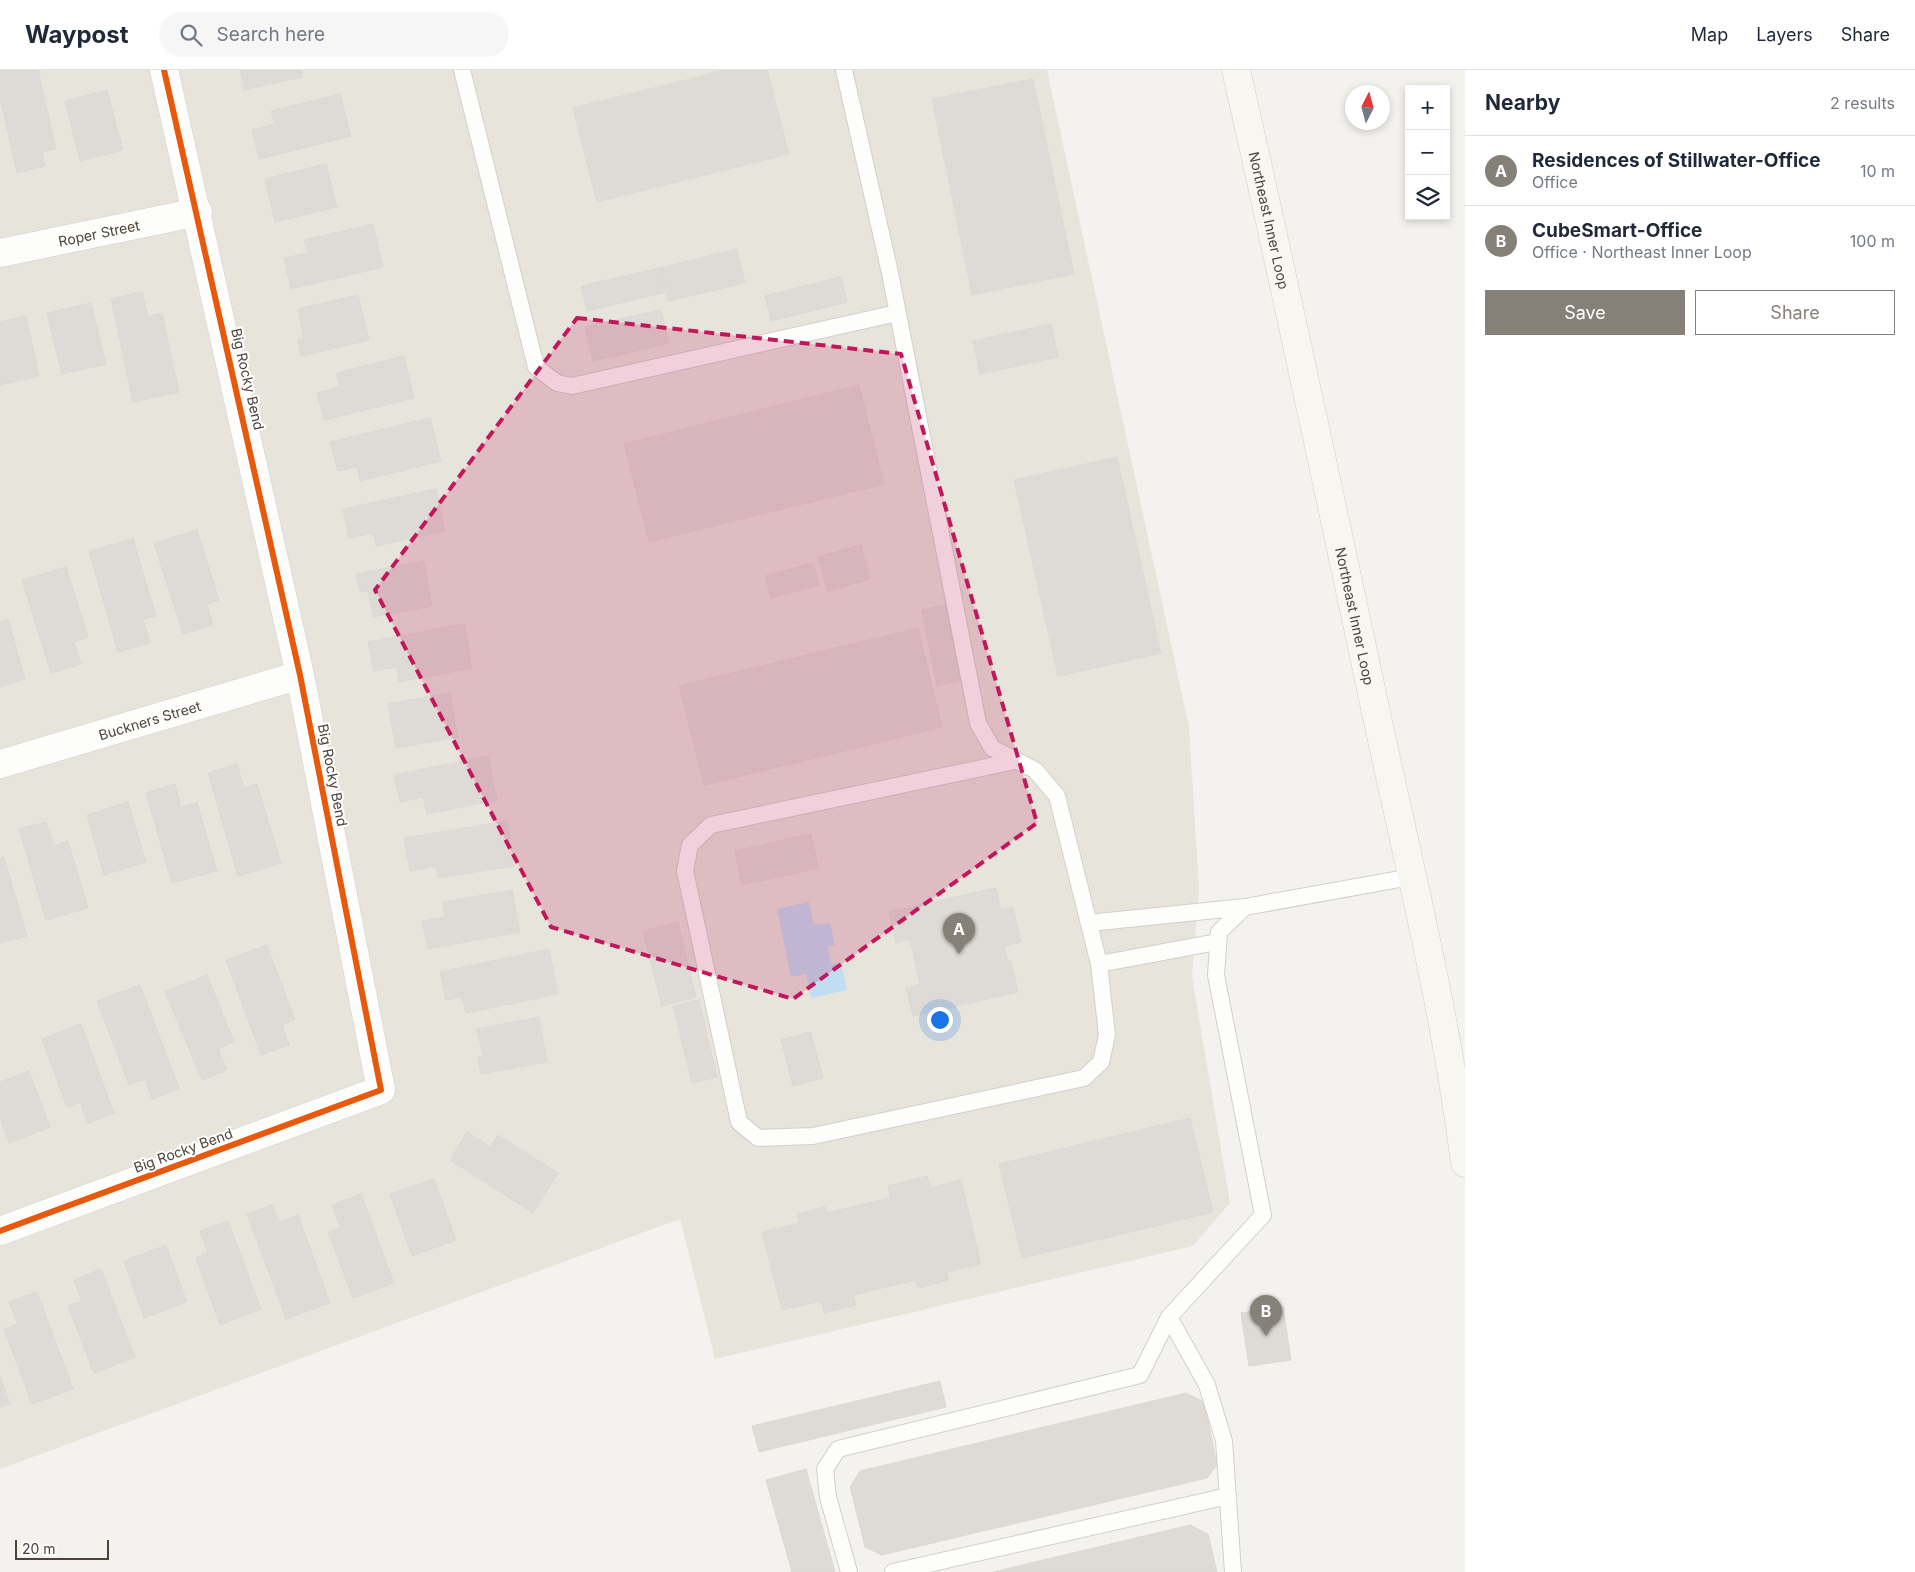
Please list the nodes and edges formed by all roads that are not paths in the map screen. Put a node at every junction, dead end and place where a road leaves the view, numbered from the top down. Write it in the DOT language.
graph roads {
  1 [pos="164,70"];
  2 [pos="462,70"];
  3 [pos="844,70"];
  4 [pos="1236,70"];
  5 [pos="198,212"];
  6 [pos="0,253"];
  7 [pos="898,313"];
  8 [pos="300,675"];
  9 [pos="1015,761"];
  10 [pos="0,764"];
  11 [pos="1411,877"];
  12 [pos="1245,907"];
  13 [pos="1089,922"];
  14 [pos="1217,942"];
  15 [pos="1100,964"];
  16 [pos="1465,1164"];
  17 [pos="0,1231"];
  18 [pos="1170,1317"];
  19 [pos="1228,1496"];
  20 [pos="849,1572"];
  21 [pos="893,1572"];
  22 [pos="1233,1572"];
  1 -- 5 [label="street, Big Rocky Bend"];
  2 -- 7 [label="lane"];
  3 -- 7 [label="lane"];
  4 -- 11 [label="main road, Northeast Inner Loop"];
  5 -- 6 [label="street, Roper Street"];
  5 -- 8 [label="street, Big Rocky Bend"];
  7 -- 9 [label="lane"];
  8 -- 10 [label="street, Buckners Street"];
  8 -- 17 [label="street, Big Rocky Bend"];
  9 -- 13 [label="lane"];
  9 -- 15 [label="lane"];
  11 -- 12 [label="lane"];
  11 -- 16 [label="main road, Northeast Inner Loop"];
  12 -- 13 [label="lane"];
  12 -- 14 [label="lane"];
  13 -- 15 [label="lane"];
  14 -- 15 [label="lane"];
  14 -- 18 [label="lane"];
  18 -- 19 [label="lane"];
  18 -- 20 [label="lane"];
  19 -- 21 [label="lane"];
  19 -- 22 [label="lane"];
}
